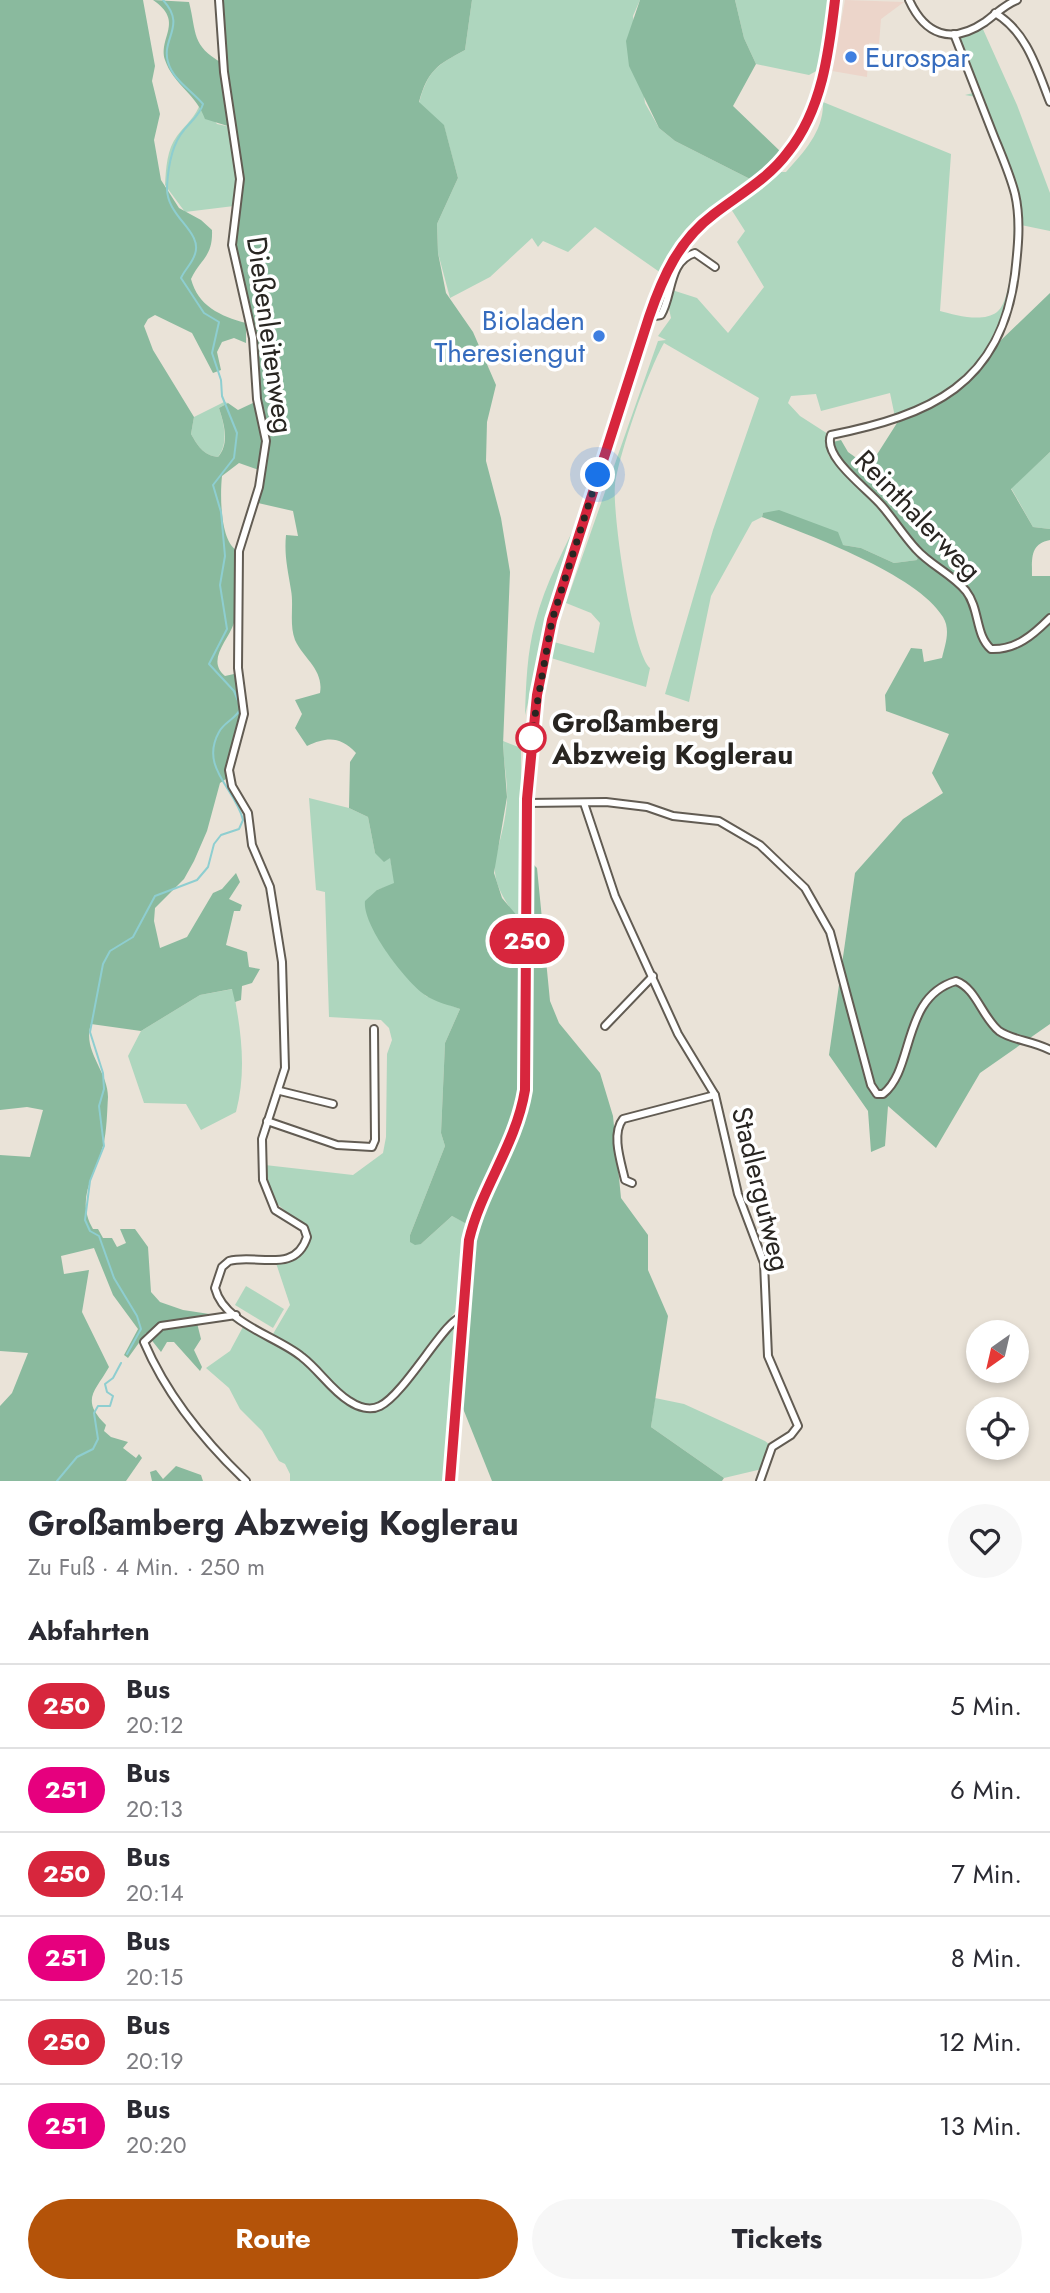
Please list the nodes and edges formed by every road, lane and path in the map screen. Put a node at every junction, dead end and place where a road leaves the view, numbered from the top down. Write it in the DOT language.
graph roads {
  1 [pos="219,0"];
  2 [pos="835,0"];
  3 [pos="909,0"];
  4 [pos="1017,0"];
  5 [pos="995,13"];
  6 [pos="954,34"];
  7 [pos="1050,102"];
  8 [pos="715,267"];
  9 [pos="649,317"];
  10 [pos="1050,618"];
  11 [pos="527,803"];
  12 [pos="584,803"];
  13 [pos="653,976"];
  14 [pos="605,1026"];
  15 [pos="374,1029"];
  16 [pos="1050,1050"];
  17 [pos="280,1091"];
  18 [pos="715,1095"];
  19 [pos="333,1104"];
  20 [pos="267,1121"];
  21 [pos="632,1183"];
  22 [pos="236,1315"];
  23 [pos="462,1317"];
  24 [pos="246,1481"];
  25 [pos="450,1481"];
  26 [pos="760,1481"];
  1 -- 17 [label="street, Dießenleitenweg"];
  2 -- 9 [label="main road"];
  3 -- 6 [label="street"];
  4 -- 5 [label="street"];
  5 -- 6 [label="street"];
  5 -- 7 [label="street"];
  6 -- 10 [label="street, Reinthalerweg"];
  8 -- 9 [label="street"];
  9 -- 11 [label="main road"];
  11 -- 12 [label="street"];
  11 -- 23 [label="main road"];
  12 -- 13 [label="street, Stadlergutweg"];
  12 -- 16 [label="street"];
  13 -- 14 [label="street"];
  13 -- 18 [label="street, Stadlergutweg"];
  15 -- 20 [label="street"];
  17 -- 19 [label="street"];
  17 -- 20 [label="street, Dießenleitenweg"];
  18 -- 21 [label="street, Stadlergutweg"];
  18 -- 26 [label="street, Stadlergutweg"];
  20 -- 22 [label="street, Dießenleitenweg"];
  22 -- 23 [label="street, Dießenleitenweg"];
  22 -- 24 [label="street"];
  23 -- 25 [label="main road"];
}
